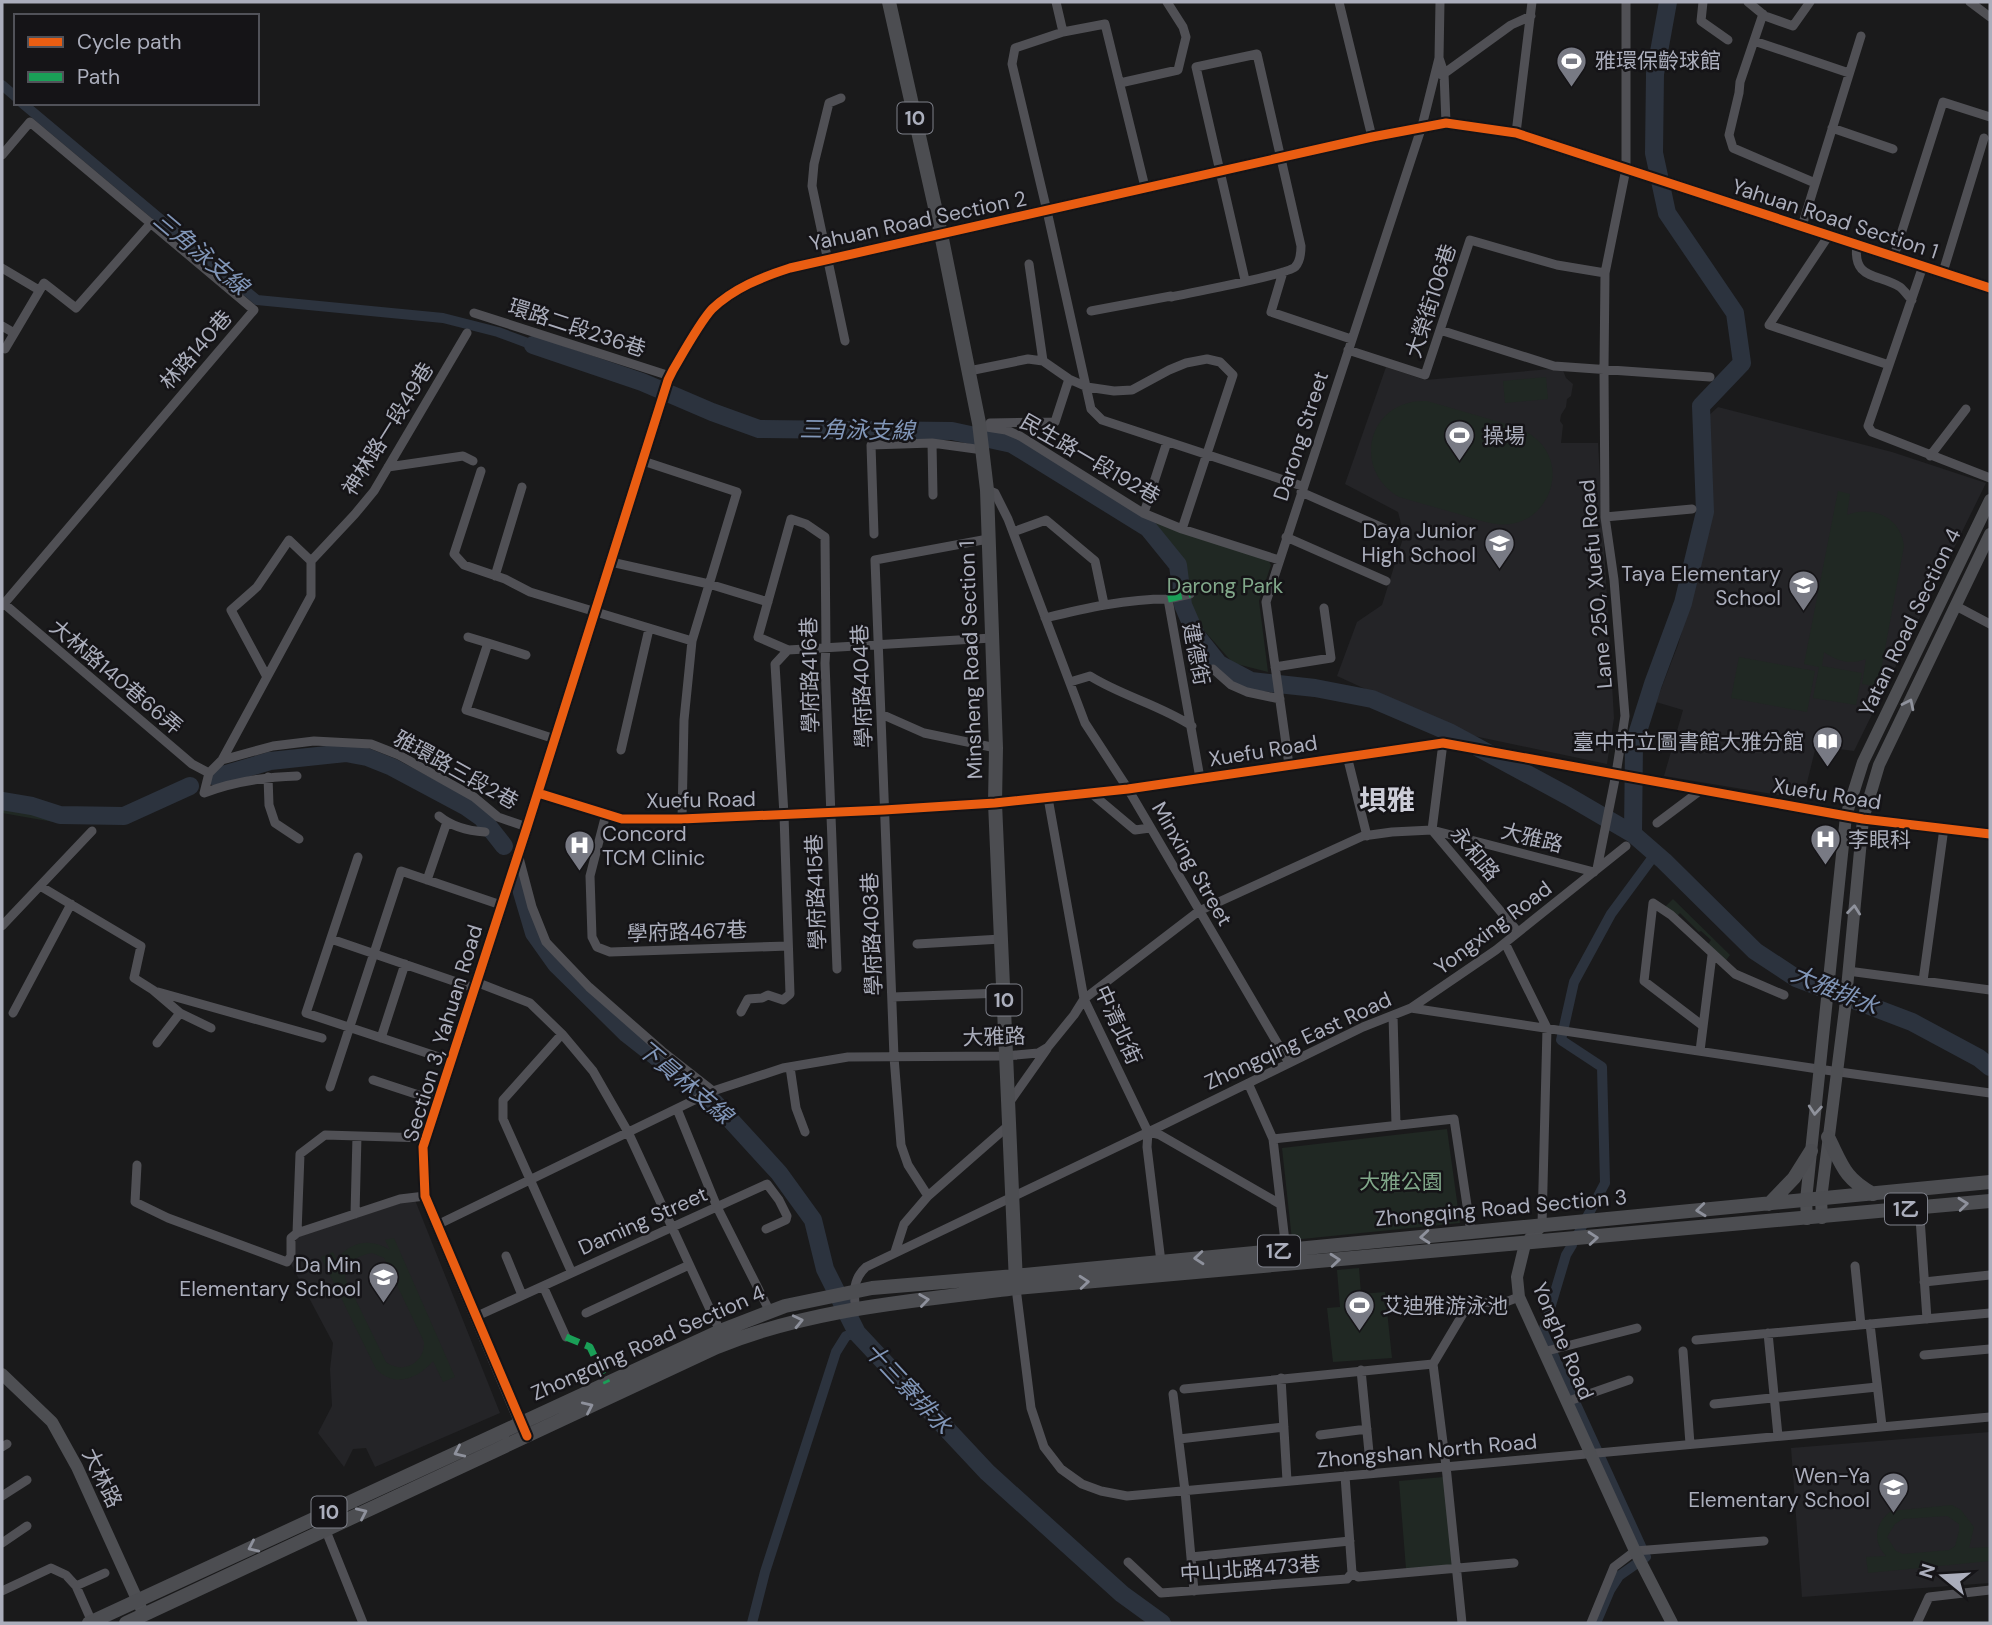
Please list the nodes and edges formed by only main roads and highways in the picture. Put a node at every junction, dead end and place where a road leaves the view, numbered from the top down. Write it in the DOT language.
graph roads {
  1 [pos="889,2"];
  2 [pos="1828,1137"];
  3 [pos="1811,1150"];
  4 [pos="1990,1182"];
  5 [pos="1873,1194"];
  6 [pos="1990,1201"];
  7 [pos="1769,1204"];
  8 [pos="1016,1282"];
  9 [pos="524,1430"];
  10 [pos="323,1523"];
  11 [pos="90,1623"];
  12 [pos="126,1623"];
  1 -- 8 [label="main road, Minsheng Road Section 1 / 10"];
  2 -- 5 [label="main road"];
  3 -- 7 [label="main road"];
  4 -- 5 [label="main road, Zhongqing Road Section 3 / 1乙"];
  5 -- 7 [label="main road, Zhongqing Road Section 3 / 1乙"];
  8 -- 6 [label="main road, Zhongqing Road Section 3 / 1乙, one-way"];
  7 -- 8 [label="main road, Zhongqing Road Section 3 / 1乙, one-way"];
  9 -- 8 [label="main road, Zhongqing Road Section 4 / 10, one-way"];
  8 -- 9 [label="main road, Zhongqing Road Section 4 / 10"];
  9 -- 10 [label="main road, Zhongqing Road Section 4 / 10"];
  10 -- 11 [label="main road, Zhongqing Road Section 4 / 10, one-way"];
  10 -- 12 [label="main road, Zhongqing Road Section 4 / 10"];
}
